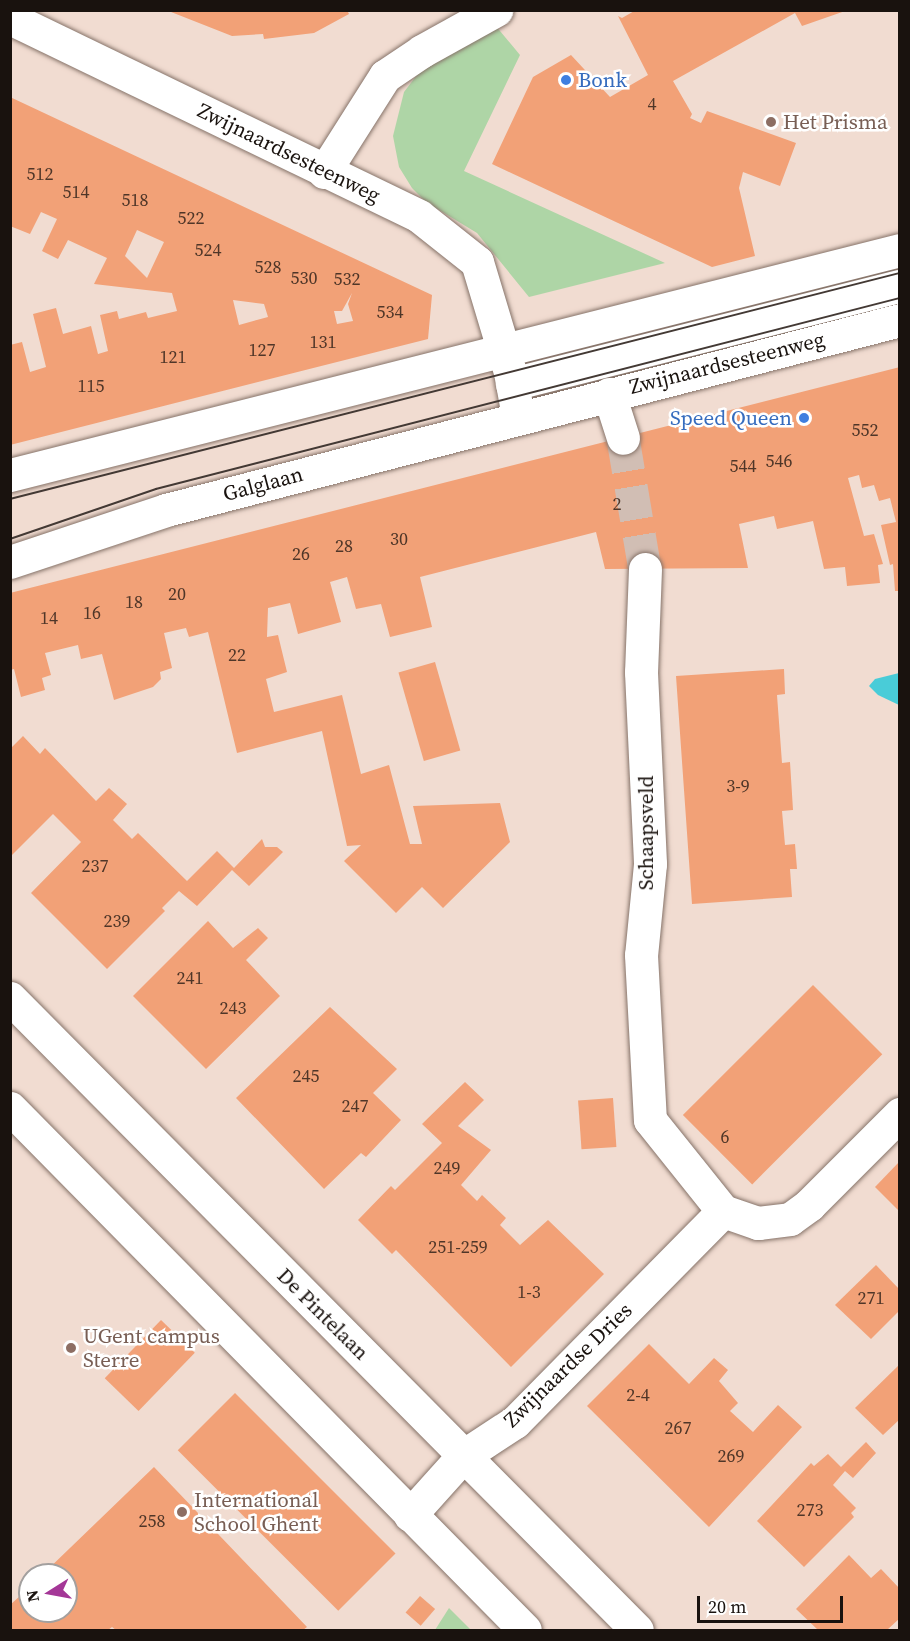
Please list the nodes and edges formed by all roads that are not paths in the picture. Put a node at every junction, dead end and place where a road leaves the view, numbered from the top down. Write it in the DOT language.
graph roads {
  1 [pos="496,10"];
  2 [pos="10,18"];
  3 [pos="324,172"];
  4 [pos="900,249"];
  5 [pos="900,286"];
  6 [pos="900,320"];
  7 [pos="503,349"];
  8 [pos="512,384"];
  9 [pos="609,394"];
  10 [pos="518,416"];
  11 [pos="623,438"];
  12 [pos="10,476"];
  13 [pos="10,562"];
  14 [pos="645,569"];
  15 [pos="10,998"];
  16 [pos="10,1108"];
  17 [pos="900,1114"];
  18 [pos="723,1211"];
  19 [pos="464,1456"];
  20 [pos="410,1515"];
  21 [pos="525,1630"];
  22 [pos="637,1630"];
  1 -- 3 [label="street"];
  2 -- 3 [label="street, Zwijnaardsesteenweg"];
  3 -- 7 [label="street, Zwijnaardsesteenweg"];
  4 -- 7 [label="street"];
  5 -- 8 [label="street"];
  6 -- 9 [label="street, Zwijnaardsesteenweg"];
  7 -- 8 [label="street, Zwijnaardsesteenweg"];
  7 -- 12 [label="street"];
  8 -- 10 [label="street, Zwijnaardsesteenweg"];
  9 -- 10 [label="street, Zwijnaardsesteenweg"];
  9 -- 11 [label="street"];
  10 -- 13 [label="street, Galglaan"];
  14 -- 18 [label="street, Schaapsveld"];
  15 -- 19 [label="street, De Pintelaan"];
  16 -- 20 [label="street"];
  17 -- 18 [label="street"];
  18 -- 19 [label="street, Zwijnaardse Dries"];
  19 -- 20 [label="street, Zwijnaardse Dries"];
  19 -- 22 [label="street, De Pintelaan"];
  20 -- 21 [label="street"];
}
